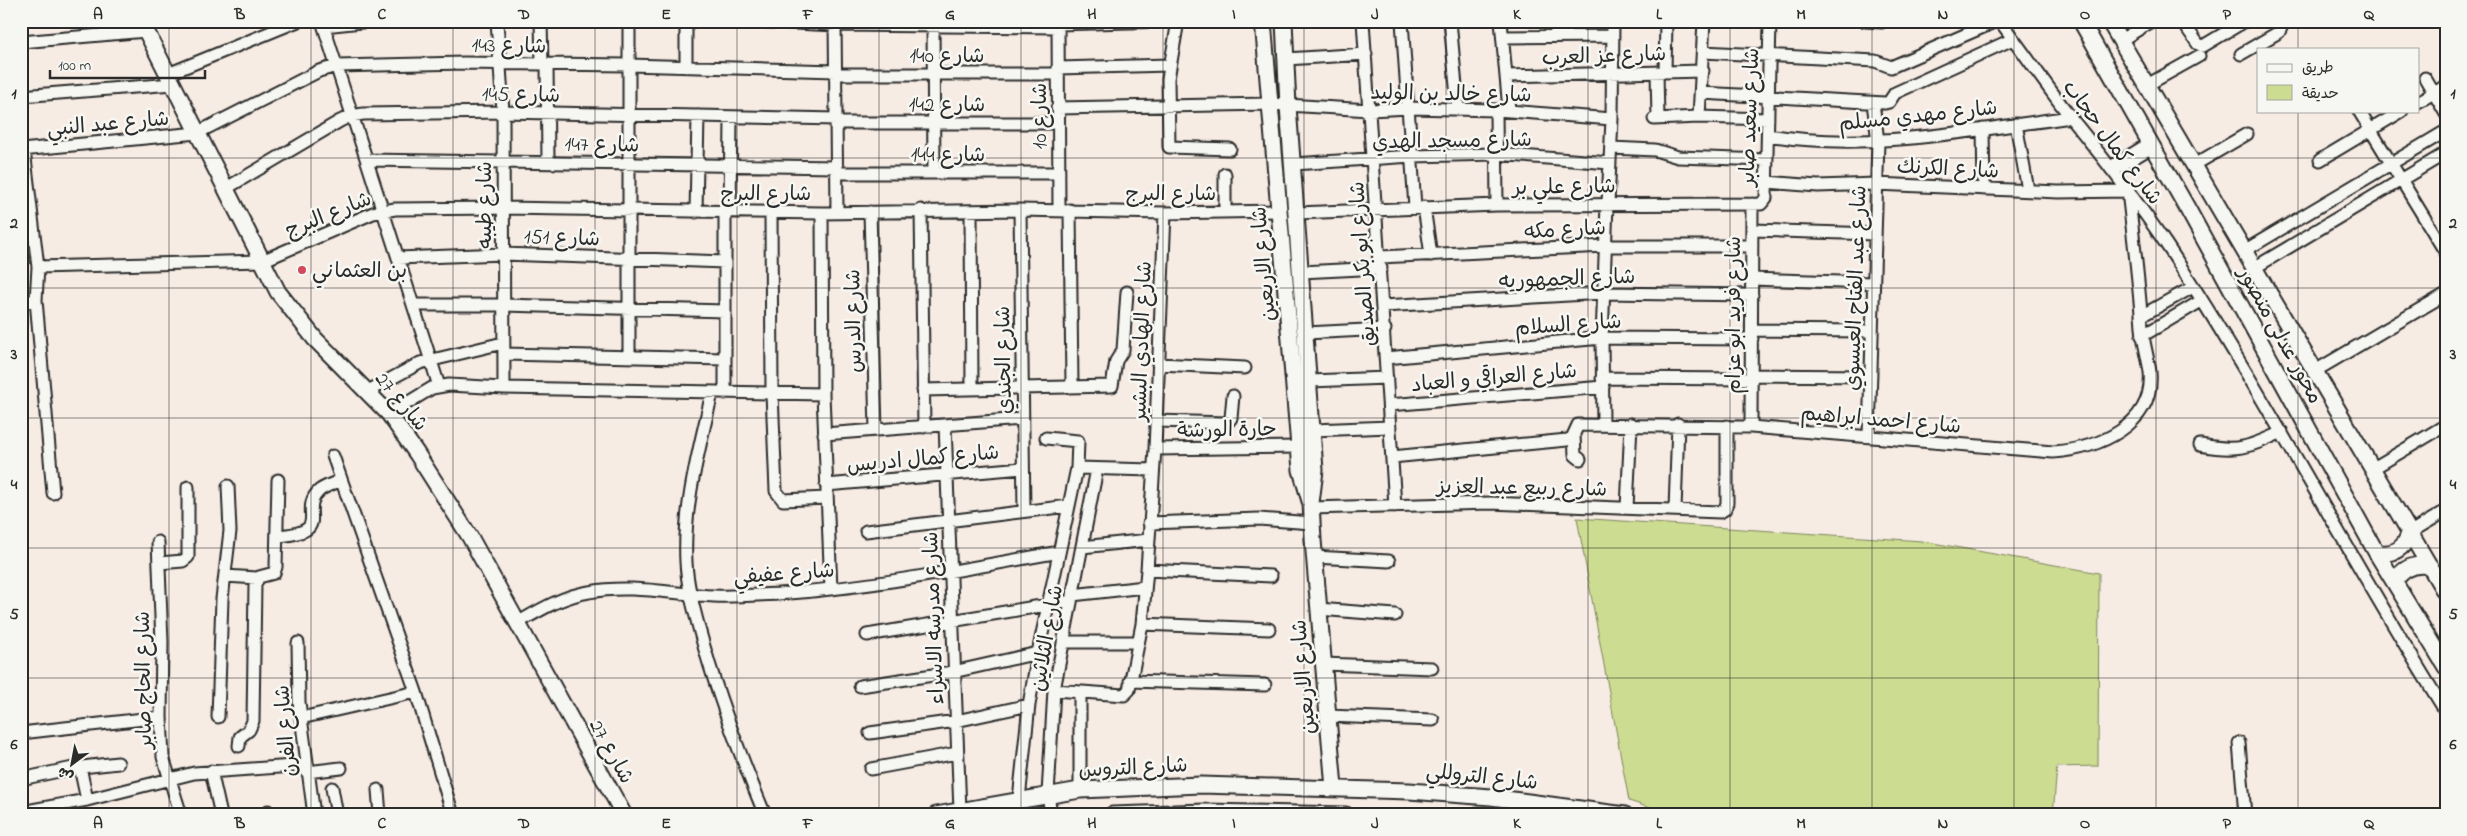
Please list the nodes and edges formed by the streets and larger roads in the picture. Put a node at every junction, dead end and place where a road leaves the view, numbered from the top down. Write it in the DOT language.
graph roads {
  1 [pos="298,21"];
  2 [pos="371,21"];
  3 [pos="498,21"];
  4 [pos="541,21"];
  5 [pos="629,21"];
  6 [pos="686,21"];
  7 [pos="753,21"];
  8 [pos="1166,21"];
  9 [pos="1178,21"];
  10 [pos="1263,21"];
  11 [pos="1284,21"];
  12 [pos="1363,21"];
  13 [pos="1402,21"];
  14 [pos="1450,21"];
  15 [pos="1501,21"];
  16 [pos="1557,21"];
  17 [pos="1613,21"];
  18 [pos="1666,21"];
  19 [pos="1704,21"];
  20 [pos="1770,21"];
  21 [pos="1865,21"];
  22 [pos="1998,21"];
  23 [pos="2080,21"];
  24 [pos="2109,21"];
  25 [pos="2152,21"];
  26 [pos="2182,21"];
  27 [pos="2277,21"];
  28 [pos="1882,22"];
  29 [pos="836,23"];
  30 [pos="933,23"];
  31 [pos="2239,23"];
  32 [pos="323,24"];
  33 [pos="1058,24"];
  34 [pos="144,26"];
  35 [pos="1557,35"];
  36 [pos="1613,36"];
  37 [pos="1503,37"];
  38 [pos="2013,39"];
  39 [pos="2121,40"];
  40 [pos="21,42"];
  41 [pos="1703,52"];
  42 [pos="1366,54"];
  43 [pos="2241,54"];
  44 [pos="1769,55"];
  45 [pos="2200,56"];
  46 [pos="1286,59"];
  47 [pos="501,64"];
  48 [pos="545,64"];
  49 [pos="628,65"];
  50 [pos="1170,65"];
  51 [pos="337,66"];
  52 [pos="686,67"];
  53 [pos="1058,71"];
  54 [pos="1703,71"];
  55 [pos="836,72"];
  56 [pos="1661,72"];
  57 [pos="934,74"];
  58 [pos="1613,74"];
  59 [pos="1506,76"];
  60 [pos="2425,78"];
  61 [pos="170,79"];
  62 [pos="2147,85"];
  63 [pos="2446,86"];
  64 [pos="1701,93"];
  65 [pos="2434,93"];
  66 [pos="21,96"];
  67 [pos="1768,96"];
  68 [pos="2420,101"];
  69 [pos="1873,103"];
  70 [pos="1270,104"];
  71 [pos="1168,106"];
  72 [pos="1288,106"];
  73 [pos="1057,108"];
  74 [pos="1409,108"];
  75 [pos="1458,108"];
  76 [pos="1370,110"];
  77 [pos="1496,110"];
  78 [pos="1509,110"];
  79 [pos="503,112"];
  80 [pos="548,112"];
  81 [pos="2360,112"];
  82 [pos="2400,112"];
  83 [pos="628,114"];
  84 [pos="2446,114"];
  85 [pos="351,116"];
  86 [pos="698,116"];
  87 [pos="731,117"];
  88 [pos="1699,117"];
  89 [pos="2071,118"];
  90 [pos="1612,119"];
  91 [pos="1768,119"];
  92 [pos="837,121"];
  93 [pos="934,123"];
  94 [pos="1057,123"];
  95 [pos="2016,124"];
  96 [pos="1983,129"];
  97 [pos="2371,130"];
  98 [pos="2446,131"];
  99 [pos="198,133"];
  100 [pos="2247,134"];
  101 [pos="1768,135"];
  102 [pos="1878,141"];
  103 [pos="2151,144"];
  104 [pos="1611,148"];
  105 [pos="23,150"];
  106 [pos="1230,150"];
  107 [pos="2446,153"];
  108 [pos="1496,154"];
  109 [pos="1412,156"];
  110 [pos="1374,159"];
  111 [pos="366,160"];
  112 [pos="1767,160"];
  113 [pos="2320,160"];
  114 [pos="503,162"];
  115 [pos="548,162"];
  116 [pos="628,162"];
  117 [pos="2391,163"];
  118 [pos="697,164"];
  119 [pos="730,164"];
  120 [pos="1294,164"];
  121 [pos="1610,164"];
  122 [pos="2194,165"];
  123 [pos="2113,168"];
  124 [pos="837,170"];
  125 [pos="934,173"];
  126 [pos="1058,173"];
  127 [pos="1225,174"];
  128 [pos="2401,180"];
  129 [pos="1766,182"];
  130 [pos="1876,184"];
  131 [pos="226,188"];
  132 [pos="1984,189"];
  133 [pos="2028,190"];
  134 [pos="2128,191"];
  135 [pos="1607,204"];
  136 [pos="1752,204"];
  137 [pos="1497,205"];
  138 [pos="1420,207"];
  139 [pos="503,208"];
  140 [pos="1376,209"];
  141 [pos="383,210"];
  142 [pos="921,210"];
  143 [pos="1020,210"];
  144 [pos="1064,210"];
  145 [pos="1280,210"];
  146 [pos="629,211"];
  147 [pos="971,211"];
  148 [pos="696,212"];
  149 [pos="728,212"];
  150 [pos="771,212"];
  151 [pos="822,212"];
  152 [pos="837,212"];
  153 [pos="870,212"];
  154 [pos="1225,212"];
  155 [pos="1165,213"];
  156 [pos="1297,214"];
  157 [pos="33,226"];
  158 [pos="21,228"];
  159 [pos="1752,230"];
  160 [pos="1875,234"];
  161 [pos="1605,246"];
  162 [pos="1752,246"];
  163 [pos="2244,250"];
  164 [pos="2446,253"];
  165 [pos="503,254"];
  166 [pos="1431,255"];
  167 [pos="398,258"];
  168 [pos="629,258"];
  169 [pos="262,261"];
  170 [pos="725,262"];
  171 [pos="1381,262"];
  172 [pos="38,267"];
  173 [pos="2254,268"];
  174 [pos="1301,272"];
  175 [pos="1752,280"];
  176 [pos="1872,283"];
  177 [pos="2193,287"];
  178 [pos="1127,292"];
  179 [pos="1603,293"];
  180 [pos="2446,294"];
  181 [pos="1752,295"];
  182 [pos="36,300"];
  183 [pos="2202,301"];
  184 [pos="21,303"];
  185 [pos="414,305"];
  186 [pos="504,305"];
  187 [pos="1383,306"];
  188 [pos="629,308"];
  189 [pos="725,311"];
  190 [pos="2141,316"];
  191 [pos="1385,329"];
  192 [pos="1871,331"];
  193 [pos="1306,333"];
  194 [pos="1752,334"];
  195 [pos="2142,336"];
  196 [pos="1602,338"];
  197 [pos="504,348"];
  198 [pos="629,357"];
  199 [pos="1386,358"];
  200 [pos="430,359"];
  201 [pos="725,359"];
  202 [pos="1158,364"];
  203 [pos="1244,368"];
  204 [pos="2315,371"];
  205 [pos="1871,376"];
  206 [pos="1752,377"];
  207 [pos="1387,378"];
  208 [pos="1310,381"];
  209 [pos="1602,382"];
  210 [pos="439,386"];
  211 [pos="1072,386"];
  212 [pos="1021,387"];
  213 [pos="504,388"];
  214 [pos="972,388"];
  215 [pos="923,390"];
  216 [pos="368,391"];
  217 [pos="712,393"];
  218 [pos="725,393"];
  219 [pos="772,393"];
  220 [pos="823,394"];
  221 [pos="1233,396"];
  222 [pos="1389,404"];
  223 [pos="389,414"];
  224 [pos="1022,419"];
  225 [pos="1156,421"];
  226 [pos="1603,424"];
  227 [pos="1631,424"];
  228 [pos="1678,424"];
  229 [pos="945,425"];
  230 [pos="1727,426"];
  231 [pos="2446,426"];
  232 [pos="924,427"];
  233 [pos="1390,427"];
  234 [pos="1751,427"];
  235 [pos="876,430"];
  236 [pos="1313,430"];
  237 [pos="2282,432"];
  238 [pos="824,434"];
  239 [pos="1574,435"];
  240 [pos="1869,436"];
  241 [pos="1046,438"];
  242 [pos="2200,445"];
  243 [pos="1299,447"];
  244 [pos="1155,449"];
  245 [pos="333,456"];
  246 [pos="1392,457"];
  247 [pos="1580,459"];
  248 [pos="1023,468"];
  249 [pos="1077,468"];
  250 [pos="1097,469"];
  251 [pos="2372,469"];
  252 [pos="1153,470"];
  253 [pos="948,474"];
  254 [pos="278,480"];
  255 [pos="342,480"];
  256 [pos="826,485"];
  257 [pos="228,486"];
  258 [pos="188,488"];
  259 [pos="53,493"];
  260 [pos="827,498"];
  261 [pos="1311,505"];
  262 [pos="1069,506"];
  263 [pos="1395,506"];
  264 [pos="1627,508"];
  265 [pos="1024,510"];
  266 [pos="1675,510"];
  267 [pos="2446,510"];
  268 [pos="948,522"];
  269 [pos="1312,523"];
  270 [pos="1149,524"];
  271 [pos="866,532"];
  272 [pos="2409,533"];
  273 [pos="277,536"];
  274 [pos="1148,540"];
  275 [pos="158,542"];
  276 [pos="1082,547"];
  277 [pos="1059,552"];
  278 [pos="2376,552"];
  279 [pos="1314,557"];
  280 [pos="1389,561"];
  281 [pos="159,563"];
  282 [pos="2430,566"];
  283 [pos="1146,570"];
  284 [pos="950,572"];
  285 [pos="225,576"];
  286 [pos="1271,576"];
  287 [pos="257,578"];
  288 [pos="2395,581"];
  289 [pos="1145,587"];
  290 [pos="831,589"];
  291 [pos="691,594"];
  292 [pos="2446,594"];
  293 [pos="1071,598"];
  294 [pos="1047,605"];
  295 [pos="1318,609"];
  296 [pos="1395,615"];
  297 [pos="517,622"];
  298 [pos="952,622"];
  299 [pos="1142,624"];
  300 [pos="1269,629"];
  301 [pos="867,635"];
  302 [pos="1063,642"];
  303 [pos="1138,642"];
  304 [pos="298,643"];
  305 [pos="1038,652"];
  306 [pos="1323,664"];
  307 [pos="2446,667"];
  308 [pos="1432,668"];
  309 [pos="953,672"];
  310 [pos="1130,685"];
  311 [pos="1265,685"];
  312 [pos="860,686"];
  313 [pos="1054,690"];
  314 [pos="416,692"];
  315 [pos="1080,692"];
  316 [pos="1029,705"];
  317 [pos="2446,712"];
  318 [pos="1327,716"];
  319 [pos="161,717"];
  320 [pos="218,718"];
  321 [pos="301,718"];
  322 [pos="1433,720"];
  323 [pos="956,721"];
  324 [pos="21,733"];
  325 [pos="870,733"];
  326 [pos="2239,743"];
  327 [pos="239,746"];
  328 [pos="957,753"];
  329 [pos="118,762"];
  330 [pos="80,767"];
  331 [pos="341,768"];
  332 [pos="307,769"];
  333 [pos="871,769"];
  334 [pos="210,771"];
  335 [pos="21,778"];
  336 [pos="169,778"];
  337 [pos="332,788"];
  338 [pos="1334,788"];
  339 [pos="378,790"];
  340 [pos="1080,790"];
  341 [pos="1048,794"];
  342 [pos="1019,799"];
  343 [pos="87,800"];
  344 [pos="1531,808"];
  345 [pos="960,811"];
  346 [pos="21,812"];
  347 [pos="1150,813"];
  348 [pos="1206,813"];
  349 [pos="1261,814"];
  350 [pos="1319,814"];
  351 [pos="181,815"];
  352 [pos="221,815"];
  353 [pos="314,815"];
  354 [pos="337,815"];
  355 [pos="380,815"];
  356 [pos="453,815"];
  357 [pos="624,815"];
  358 [pos="765,815"];
  359 [pos="936,815"];
  360 [pos="1050,815"];
  361 [pos="1112,815"];
  362 [pos="1346,815"];
  363 [pos="1625,815"];
  364 [pos="2245,815"];
  1 -- 61 [label="street"];
  2 -- 32 [label="street"];
  3 -- 47 [label="street, شارع طيبه"];
  4 -- 48 [label="street"];
  5 -- 49 [label="street"];
  6 -- 52 [label="street"];
  7 -- 29 [label="street"];
  8 -- 33 [label="street"];
  9 -- 50 [label="street"];
  10 -- 70 [label="street, شارع الاربعين"];
  11 -- 46 [label="street, شارع الاربعين"];
  12 -- 42 [label="street, شارع ابو بكر الصديق"];
  13 -- 74 [label="street"];
  14 -- 75 [label="street"];
  15 -- 37 [label="street"];
  16 -- 35 [label="street"];
  17 -- 36 [label="street"];
  18 -- 56 [label="street"];
  19 -- 41 [label="street"];
  20 -- 44 [label="street, شارع سعيد صابر"];
  21 -- 28 [label="street"];
  22 -- 38 [label="street, شارع كمال حجاب"];
  22 -- 44 [label="street"];
  23 -- 103 [label="street, محور عدلى منصور"];
  24 -- 39 [label="street, محور عدلى منصور"];
  25 -- 39 [label="street"];
  26 -- 31 [label="street"];
  27 -- 43 [label="street"];
  29 -- 30 [label="street"];
  29 -- 55 [label="street"];
  30 -- 33 [label="street"];
  30 -- 57 [label="street"];
  32 -- 51 [label="street"];
  33 -- 53 [label="street, شارع 10"];
  34 -- 40 [label="street"];
  34 -- 61 [label="street, شارع 27"];
  35 -- 36 [label="street"];
  35 -- 37 [label="street"];
  36 -- 58 [label="street"];
  37 -- 59 [label="street"];
  38 -- 69 [label="street"];
  38 -- 89 [label="street, شارع كمال حجاب"];
  39 -- 62 [label="street, محور عدلى منصور"];
  41 -- 44 [label="street"];
  41 -- 54 [label="street"];
  42 -- 46 [label="street"];
  42 -- 76 [label="street, شارع ابو بكر الصديق"];
  44 -- 67 [label="street, شارع سعيد صابر"];
  45 -- 62 [label="street"];
  46 -- 72 [label="street, شارع الاربعين"];
  47 -- 48 [label="street, شارع 143"];
  47 -- 51 [label="street, شارع 143"];
  47 -- 79 [label="street, شارع طيبه"];
  48 -- 49 [label="street, شارع 143"];
  48 -- 80 [label="street"];
  49 -- 52 [label="street, شارع 143"];
  49 -- 83 [label="street"];
  50 -- 53 [label="street, شارع 140"];
  50 -- 71 [label="street"];
  51 -- 85 [label="street"];
  51 -- 99 [label="street, شارع 143"];
  52 -- 55 [label="street, شارع 143"];
  53 -- 57 [label="street, شارع 140"];
  53 -- 73 [label="street, شارع 10"];
  54 -- 56 [label="street, شارع عز العرب"];
  54 -- 64 [label="street"];
  55 -- 57 [label="street, شارع 140"];
  55 -- 92 [label="street"];
  56 -- 58 [label="street, شارع عز العرب"];
  56 -- 88 [label="street"];
  57 -- 93 [label="street"];
  58 -- 59 [label="street, شارع عز العرب"];
  58 -- 90 [label="street"];
  59 -- 78 [label="street"];
  60 -- 65 [label="street"];
  61 -- 66 [label="street"];
  61 -- 99 [label="street, شارع 27"];
  62 -- 122 [label="street, محور عدلى منصور"];
  63 -- 65 [label="street"];
  64 -- 67 [label="street"];
  64 -- 88 [label="street"];
  65 -- 68 [label="street"];
  65 -- 84 [label="street"];
  67 -- 69 [label="street"];
  67 -- 91 [label="street, شارع سعيد صابر"];
  69 -- 102 [label="street, شارع عبد الفتاح العيسوي"];
  70 -- 71 [label="street, شارع خالد بن الوليد"];
  70 -- 72 [label="street, شارع خالد بن الوليد"];
  70 -- 145 [label="street, شارع الاربعين"];
  71 -- 73 [label="street, شارع خالد بن الوليد"];
  71 -- 106 [label="street"];
  72 -- 76 [label="street, شارع خالد بن الوليد"];
  72 -- 120 [label="street, شارع الاربعين"];
  73 -- 94 [label="street, شارع 10"];
  74 -- 75 [label="street, شارع خالد بن الوليد"];
  74 -- 76 [label="street, شارع خالد بن الوليد"];
  74 -- 109 [label="street"];
  75 -- 77 [label="street, شارع خالد بن الوليد"];
  76 -- 110 [label="street, شارع ابو بكر الصديق"];
  77 -- 78 [label="street, شارع خالد بن الوليد"];
  77 -- 108 [label="street"];
  78 -- 90 [label="street, شارع خالد بن الوليد"];
  79 -- 80 [label="street, شارع 145"];
  79 -- 85 [label="street, شارع 145"];
  79 -- 114 [label="street, شارع طيبه"];
  80 -- 83 [label="street, شارع 145"];
  80 -- 115 [label="street"];
  81 -- 97 [label="street"];
  82 -- 97 [label="street"];
  83 -- 86 [label="street, شارع 145"];
  83 -- 116 [label="street"];
  85 -- 111 [label="street"];
  85 -- 131 [label="street, شارع 145"];
  86 -- 87 [label="street, شارع 145"];
  86 -- 118 [label="street"];
  87 -- 92 [label="street, شارع 145"];
  87 -- 119 [label="street"];
  88 -- 91 [label="street"];
  89 -- 95 [label="street, شارع مهدي مسلم"];
  89 -- 123 [label="street, شارع كمال حجاب"];
  90 -- 104 [label="street"];
  91 -- 101 [label="street, شارع سعيد صابر"];
  92 -- 93 [label="street, شارع 142"];
  92 -- 124 [label="street"];
  93 -- 94 [label="street, شارع 142"];
  93 -- 125 [label="street"];
  94 -- 126 [label="street, شارع 10"];
  95 -- 96 [label="street, شارع مهدي مسلم"];
  95 -- 133 [label="street"];
  96 -- 102 [label="street, شارع مهدي مسلم"];
  96 -- 132 [label="street"];
  97 -- 113 [label="street"];
  97 -- 117 [label="street"];
  98 -- 117 [label="street"];
  99 -- 105 [label="street, شارع عبد النبي"];
  99 -- 131 [label="street, شارع 27"];
  100 -- 122 [label="street"];
  101 -- 102 [label="street, شارع مهدي مسلم"];
  101 -- 112 [label="street, شارع سعيد صابر"];
  102 -- 130 [label="street, شارع عبد الفتاح العيسوي"];
  103 -- 123 [label="street"];
  103 -- 278 [label="street, محور عدلى منصور"];
  104 -- 112 [label="street"];
  104 -- 121 [label="street"];
  105 -- 157 [label="street"];
  107 -- 128 [label="street"];
  108 -- 109 [label="street, شارع مسجد الهدي"];
  108 -- 121 [label="street, شارع مسجد الهدي"];
  108 -- 137 [label="street"];
  109 -- 110 [label="street, شارع مسجد الهدي"];
  109 -- 138 [label="street"];
  110 -- 120 [label="street, شارع مسجد الهدي"];
  110 -- 140 [label="street, شارع ابو بكر الصديق"];
  111 -- 114 [label="street, شارع 147"];
  111 -- 141 [label="street"];
  112 -- 129 [label="street, شارع سعيد صابر"];
  114 -- 115 [label="street, شارع 147"];
  114 -- 139 [label="street, شارع طيبه"];
  115 -- 116 [label="street, شارع 147"];
  116 -- 118 [label="street, شارع 147"];
  116 -- 146 [label="street"];
  117 -- 128 [label="street"];
  117 -- 163 [label="street"];
  118 -- 119 [label="street, شارع 147"];
  118 -- 148 [label="street"];
  119 -- 124 [label="street, شارع 147"];
  119 -- 149 [label="street"];
  120 -- 156 [label="street, شارع الاربعين"];
  121 -- 135 [label="street"];
  122 -- 163 [label="street, محور عدلى منصور"];
  123 -- 134 [label="street, شارع كمال حجاب"];
  124 -- 125 [label="street, شارع 144"];
  124 -- 152 [label="street"];
  125 -- 126 [label="street, شارع 144"];
  126 -- 144 [label="street, شارع 10"];
  127 -- 154 [label="street"];
  128 -- 164 [label="street"];
  128 -- 173 [label="street"];
  129 -- 130 [label="street, شارع الكرنك"];
  129 -- 136 [label="street, شارع سعيد صابر"];
  130 -- 132 [label="street, شارع الكرنك"];
  130 -- 160 [label="street, شارع عبد الفتاح العيسوي"];
  131 -- 169 [label="street, شارع 27"];
  132 -- 133 [label="street, شارع الكرنك"];
  133 -- 134 [label="street, شارع الكرنك"];
  134 -- 177 [label="street, شارع كمال حجاب"];
  134 -- 190 [label="street, شارع احمد ابراهيم"];
  135 -- 136 [label="street, شارع علي بر"];
  135 -- 137 [label="street, شارع علي بر"];
  135 -- 161 [label="street"];
  136 -- 159 [label="street, شارع فريد ابو عزام"];
  137 -- 138 [label="street, شارع علي بر"];
  138 -- 140 [label="street, شارع علي بر"];
  138 -- 166 [label="street"];
  139 -- 141 [label="street, شارع البرج"];
  139 -- 146 [label="street, شارع البرج"];
  139 -- 165 [label="street, شارع طيبه"];
  140 -- 156 [label="street, شارع علي بر"];
  140 -- 171 [label="street, شارع ابو بكر الصديق"];
  141 -- 167 [label="street"];
  141 -- 169 [label="street, شارع البرج"];
  142 -- 147 [label="street, شارع البرج"];
  142 -- 153 [label="street, شارع البرج"];
  142 -- 215 [label="street"];
  143 -- 144 [label="street, شارع البرج"];
  143 -- 147 [label="street, شارع البرج"];
  143 -- 212 [label="street, شارع الجندي"];
  144 -- 155 [label="street, شارع البرج"];
  144 -- 211 [label="street, شارع 10"];
  145 -- 154 [label="street, شارع البرج"];
  145 -- 243 [label="street, شارع الاربعين"];
  146 -- 148 [label="street, شارع البرج"];
  146 -- 168 [label="street"];
  147 -- 214 [label="street"];
  148 -- 149 [label="street, شارع البرج"];
  149 -- 150 [label="street, شارع البرج"];
  149 -- 170 [label="street"];
  150 -- 151 [label="street, شارع البرج"];
  150 -- 219 [label="street"];
  151 -- 152 [label="street, شارع البرج"];
  151 -- 220 [label="street"];
  152 -- 153 [label="street, شارع البرج"];
  153 -- 235 [label="street, شارع الدرس"];
  154 -- 155 [label="street, شارع البرج"];
  155 -- 202 [label="street, شارع الهادي البشير"];
  156 -- 174 [label="street, شارع الاربعين"];
  157 -- 158 [label="street"];
  157 -- 172 [label="street"];
  159 -- 160 [label="street"];
  159 -- 162 [label="street, شارع فريد ابو عزام"];
  160 -- 176 [label="street, شارع عبد الفتاح العيسوي"];
  161 -- 162 [label="street, شارع مكه"];
  161 -- 166 [label="street, شارع مكه"];
  161 -- 179 [label="street"];
  162 -- 175 [label="street, شارع فريد ابو عزام"];
  163 -- 173 [label="street, محور عدلى منصور"];
  165 -- 167 [label="street, شارع 151"];
  165 -- 168 [label="street, شارع 151"];
  165 -- 186 [label="street, شارع طيبه"];
  166 -- 171 [label="street, شارع مكه"];
  167 -- 185 [label="street"];
  168 -- 170 [label="street, شارع 151"];
  168 -- 188 [label="street"];
  169 -- 172 [label="street"];
  169 -- 216 [label="street, شارع 27"];
  170 -- 189 [label="street"];
  171 -- 174 [label="street, شارع مكه"];
  171 -- 187 [label="street, شارع ابو بكر الصديق"];
  172 -- 182 [label="street"];
  173 -- 204 [label="street, محور عدلى منصور"];
  174 -- 193 [label="street, شارع الاربعين"];
  175 -- 176 [label="street"];
  175 -- 181 [label="street, شارع فريد ابو عزام"];
  176 -- 192 [label="street, شارع عبد الفتاح العيسوي"];
  177 -- 183 [label="street, شارع كمال حجاب"];
  177 -- 190 [label="street"];
  178 -- 211 [label="street"];
  179 -- 181 [label="street, شارع الجمهوريه"];
  179 -- 187 [label="street, شارع الجمهوريه"];
  179 -- 196 [label="street"];
  180 -- 204 [label="street"];
  181 -- 194 [label="street, شارع فريد ابو عزام"];
  182 -- 184 [label="street"];
  182 -- 259 [label="street"];
  183 -- 195 [label="street"];
  183 -- 237 [label="street, شارع كمال حجاب"];
  185 -- 186 [label="street"];
  185 -- 200 [label="street"];
  186 -- 188 [label="street"];
  186 -- 197 [label="street, شارع طيبه"];
  187 -- 191 [label="street, شارع ابو بكر الصديق"];
  188 -- 189 [label="street"];
  188 -- 198 [label="street"];
  189 -- 201 [label="street"];
  190 -- 195 [label="street, شارع احمد ابراهيم"];
  191 -- 193 [label="street"];
  191 -- 199 [label="street, شارع ابو بكر الصديق"];
  192 -- 194 [label="street, شارع السلام"];
  192 -- 205 [label="street, شارع عبد الفتاح العيسوي"];
  193 -- 208 [label="street, شارع الاربعين"];
  194 -- 196 [label="street, شارع السلام"];
  194 -- 206 [label="street, شارع فريد ابو عزام"];
  195 -- 240 [label="street, شارع احمد ابراهيم"];
  196 -- 199 [label="street, شارع السلام"];
  196 -- 209 [label="street"];
  197 -- 198 [label="street"];
  197 -- 200 [label="street"];
  197 -- 213 [label="street, شارع طيبه"];
  198 -- 201 [label="street"];
  199 -- 207 [label="street, شارع ابو بكر الصديق"];
  200 -- 210 [label="street"];
  200 -- 216 [label="street"];
  201 -- 218 [label="street"];
  202 -- 203 [label="street"];
  202 -- 225 [label="street, شارع الهادي البشير"];
  204 -- 251 [label="street, محور عدلى منصور"];
  205 -- 206 [label="street, شارع العراقي و العباد"];
  205 -- 240 [label="street, شارع عبد الفتاح العيسوي"];
  206 -- 209 [label="street, شارع العراقي و العباد"];
  206 -- 234 [label="street, شارع فريد ابو عزام"];
  207 -- 208 [label="street"];
  207 -- 222 [label="street, شارع ابو بكر الصديق"];
  208 -- 236 [label="street, شارع الاربعين"];
  209 -- 222 [label="street, شارع العراقي و العباد"];
  209 -- 226 [label="street"];
  210 -- 213 [label="street"];
  210 -- 223 [label="street"];
  211 -- 212 [label="street"];
  212 -- 214 [label="street"];
  212 -- 224 [label="street, شارع الجندي"];
  213 -- 217 [label="street"];
  214 -- 215 [label="street"];
  215 -- 232 [label="street"];
  216 -- 223 [label="street, شارع 27"];
  217 -- 218 [label="street"];
  217 -- 291 [label="street"];
  218 -- 219 [label="street"];
  219 -- 220 [label="street"];
  219 -- 260 [label="street"];
  220 -- 238 [label="street"];
  221 -- 225 [label="street"];
  222 -- 233 [label="street, شارع ابو بكر الصديق"];
  223 -- 297 [label="street, شارع 27"];
  224 -- 229 [label="street"];
  224 -- 248 [label="street, شارع الجندي"];
  225 -- 244 [label="street, شارع الهادي البشير"];
  226 -- 227 [label="street, شارع احمد ابراهيم"];
  226 -- 239 [label="street, شارع احمد ابراهيم"];
  227 -- 228 [label="street, شارع احمد ابراهيم"];
  227 -- 264 [label="street"];
  228 -- 230 [label="street, شارع احمد ابراهيم"];
  228 -- 266 [label="street"];
  229 -- 232 [label="street"];
  229 -- 253 [label="street, شارع مدرسه الاسراء"];
  230 -- 234 [label="street, شارع احمد ابراهيم"];
  230 -- 266 [label="street, شارع ربيع عبد العزيز"];
  231 -- 251 [label="street"];
  232 -- 235 [label="street"];
  233 -- 236 [label="street"];
  233 -- 246 [label="street, شارع ابو بكر الصديق"];
  234 -- 240 [label="street, شارع احمد ابراهيم"];
  235 -- 238 [label="street"];
  236 -- 261 [label="street, شارع الاربعين"];
  237 -- 242 [label="street"];
  237 -- 317 [label="street, شارع كمال حجاب"];
  238 -- 256 [label="street"];
  239 -- 246 [label="street, شارع احمد ابراهيم"];
  239 -- 247 [label="street"];
  241 -- 249 [label="street, شارع الثلاثين"];
  243 -- 244 [label="street, حارة الورشة"];
  243 -- 261 [label="street, شارع الاربعين"];
  244 -- 252 [label="street, شارع الهادي البشير"];
  245 -- 255 [label="street"];
  246 -- 263 [label="street, شارع ابو بكر الصديق"];
  248 -- 253 [label="street, شارع كمال ادريس"];
  248 -- 265 [label="street, شارع الجندي"];
  249 -- 250 [label="street"];
  249 -- 262 [label="street, شارع الثلاثين"];
  250 -- 252 [label="street"];
  250 -- 276 [label="street, شارع الثلاثين"];
  251 -- 272 [label="street, محور عدلى منصور"];
  252 -- 270 [label="street, شارع الهادي البشير"];
  253 -- 256 [label="street, شارع كمال ادريس"];
  253 -- 268 [label="street, شارع مدرسه الاسراء"];
  254 -- 273 [label="street"];
  255 -- 273 [label="street"];
  255 -- 314 [label="street"];
  256 -- 260 [label="street"];
  257 -- 285 [label="street"];
  258 -- 281 [label="street"];
  260 -- 290 [label="street"];
  261 -- 263 [label="street, شارع ربيع عبد العزيز"];
  261 -- 269 [label="street, شارع الاربعين"];
  262 -- 265 [label="street"];
  262 -- 277 [label="street, شارع الثلاثين"];
  263 -- 264 [label="street, شارع ربيع عبد العزيز"];
  264 -- 266 [label="street, شارع ربيع عبد العزيز"];
  265 -- 268 [label="street"];
  267 -- 272 [label="street"];
  268 -- 271 [label="street"];
  268 -- 284 [label="street, شارع مدرسه الاسراء"];
  269 -- 270 [label="street"];
  269 -- 279 [label="street, شارع الاربعين"];
  270 -- 274 [label="street, شارع الهادي البشير"];
  272 -- 278 [label="street"];
  272 -- 282 [label="street, محور عدلى منصور"];
  273 -- 287 [label="street"];
  274 -- 276 [label="street"];
  274 -- 283 [label="street, شارع الهادي البشير"];
  275 -- 281 [label="street, شارع الحاج صابر"];
  276 -- 293 [label="street, شارع الثلاثين"];
  277 -- 284 [label="street, شارع عفيفي"];
  277 -- 294 [label="street, شارع الثلاثين"];
  278 -- 288 [label="street, محور عدلى منصور"];
  279 -- 280 [label="street"];
  279 -- 295 [label="street, شارع الاربعين"];
  281 -- 319 [label="street, شارع الحاج صابر"];
  282 -- 288 [label="street"];
  282 -- 292 [label="street, محور عدلى منصور"];
  283 -- 286 [label="street"];
  283 -- 289 [label="street, شارع الهادي البشير"];
  284 -- 290 [label="street, شارع عفيفي"];
  284 -- 298 [label="street, شارع مدرسه الاسراء"];
  285 -- 287 [label="street"];
  285 -- 320 [label="street"];
  287 -- 327 [label="street"];
  288 -- 307 [label="street, محور عدلى منصور"];
  289 -- 293 [label="street"];
  289 -- 299 [label="street, شارع الهادي البشير"];
  290 -- 291 [label="street, شارع عفيفي"];
  291 -- 297 [label="street, شارع عفيفي"];
  291 -- 358 [label="street"];
  293 -- 294 [label="street"];
  293 -- 302 [label="street, شارع الثلاثين"];
  294 -- 298 [label="street"];
  294 -- 305 [label="street, شارع الثلاثين"];
  295 -- 296 [label="street"];
  295 -- 306 [label="street, شارع الاربعين"];
  297 -- 357 [label="street, شارع 27"];
  298 -- 301 [label="street"];
  298 -- 309 [label="street, شارع مدرسه الاسراء"];
  299 -- 300 [label="street"];
  299 -- 303 [label="street, شارع الهادي البشير"];
  302 -- 303 [label="street"];
  302 -- 313 [label="street, شارع الثلاثين"];
  303 -- 310 [label="street, شارع الهادي البشير"];
  304 -- 321 [label="street, شارع الفرن"];
  305 -- 309 [label="street"];
  305 -- 316 [label="street, شارع الثلاثين"];
  306 -- 308 [label="street"];
  306 -- 318 [label="street, شارع الاربعين"];
  309 -- 312 [label="street"];
  309 -- 323 [label="street, شارع مدرسه الاسراء"];
  310 -- 311 [label="street"];
  310 -- 315 [label="street"];
  313 -- 315 [label="street"];
  313 -- 341 [label="street, شارع الثلاثين"];
  314 -- 321 [label="street"];
  314 -- 356 [label="street"];
  315 -- 340 [label="street"];
  316 -- 323 [label="street"];
  316 -- 342 [label="street, شارع الثلاثين"];
  318 -- 322 [label="street"];
  318 -- 338 [label="street, شارع الاربعين"];
  319 -- 324 [label="street"];
  319 -- 336 [label="street, شارع الحاج صابر"];
  321 -- 332 [label="street, شارع الفرن"];
  323 -- 325 [label="street"];
  323 -- 328 [label="street, شارع مدرسه الاسراء"];
  326 -- 364 [label="street"];
  328 -- 333 [label="street"];
  328 -- 345 [label="street, شارع مدرسه الاسراء"];
  329 -- 330 [label="street"];
  330 -- 335 [label="street"];
  330 -- 343 [label="street"];
  331 -- 332 [label="street"];
  332 -- 334 [label="street"];
  332 -- 353 [label="street, شارع الفرن"];
  334 -- 336 [label="street"];
  334 -- 352 [label="street"];
  336 -- 343 [label="street"];
  336 -- 351 [label="street, شارع الحاج صابر"];
  337 -- 354 [label="street"];
  338 -- 340 [label="street, شارع التروس"];
  338 -- 344 [label="street, شارع التروللي"];
  339 -- 355 [label="street"];
  340 -- 341 [label="street, شارع التروس"];
  341 -- 342 [label="street, شارع التروس"];
  341 -- 360 [label="street, شارع الثلاثين"];
  342 -- 345 [label="street, شارع التروس"];
  343 -- 346 [label="street"];
  344 -- 363 [label="street, شارع التروللي"];
  345 -- 359 [label="street, شارع التروس"];
  347 -- 348 [label="street"];
  347 -- 361 [label="street"];
  348 -- 349 [label="street"];
  349 -- 350 [label="street"];
  350 -- 362 [label="street"];
}
